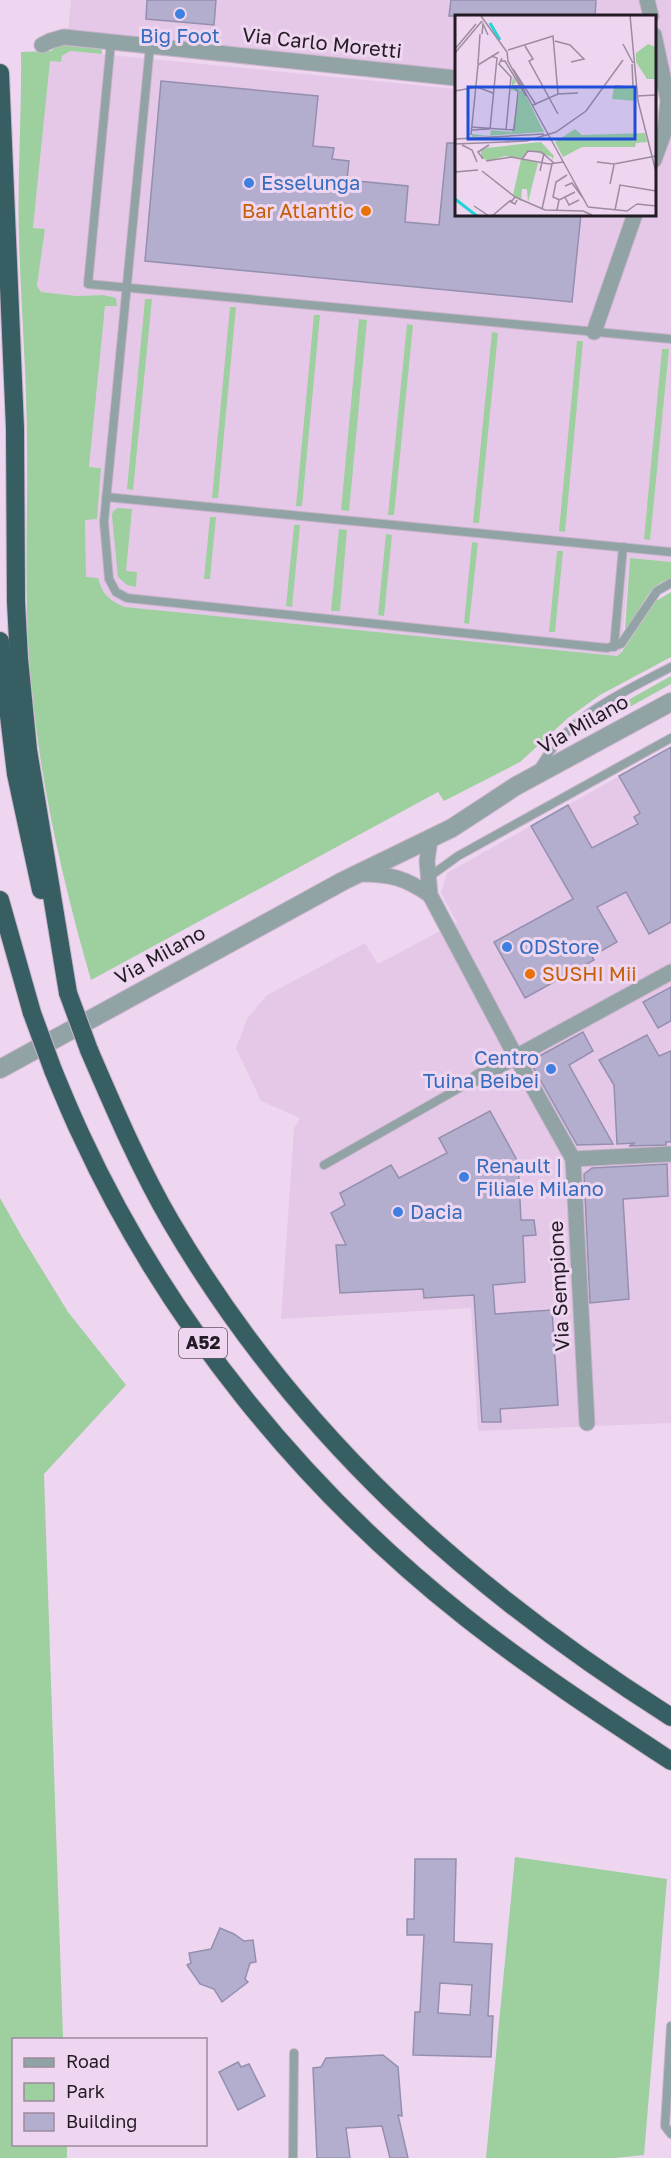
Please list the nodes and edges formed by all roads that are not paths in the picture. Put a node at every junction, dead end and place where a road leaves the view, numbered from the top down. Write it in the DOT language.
graph roads {
  1 [pos="647,0"];
  2 [pos="651,15"];
  3 [pos="111,42"];
  4 [pos="42,45"];
  5 [pos="150,46"];
  6 [pos="656,47"];
  7 [pos="0,73"];
  8 [pos="455,78"];
  9 [pos="664,100"];
  10 [pos="656,155"];
  11 [pos="634,216"];
  12 [pos="126,288"];
  13 [pos="594,332"];
  14 [pos="671,339"];
  15 [pos="106,497"];
  16 [pos="623,547"];
  17 [pos="671,552"];
  18 [pos="671,583"];
  19 [pos="0,641"];
  20 [pos="614,647"];
  21 [pos="671,667"];
  22 [pos="671,702"];
  23 [pos="671,738"];
  24 [pos="534,777"];
  25 [pos="516,786"];
  26 [pos="430,839"];
  27 [pos="349,877"];
  28 [pos="428,878"];
  29 [pos="430,895"];
  30 [pos="0,900"];
  31 [pos="671,972"];
  32 [pos="68,993"];
  33 [pos="516,1057"];
  34 [pos="0,1069"];
  35 [pos="477,1078"];
  36 [pos="671,1154"];
  37 [pos="573,1159"];
  38 [pos="324,1165"];
  39 [pos="587,1423"];
  40 [pos="671,1717"];
  41 [pos="671,1761"];
  42 [pos="671,2026"];
  43 [pos="294,2053"];
  44 [pos="671,2134"];
  45 [pos="293,2158"];
  1 -- 2 [label="street"];
  3 -- 4 [label="street, Via Carlo Moretti"];
  3 -- 5 [label="street, Via Carlo Moretti"];
  3 -- 12 [label="lane"];
  5 -- 8 [label="street, Via Carlo Moretti"];
  5 -- 12 [label="lane"];
  6 -- 9 [label="street"];
  7 -- 32 [label="highway"];
  9 -- 10 [label="street"];
  11 -- 13 [label="street"];
  12 -- 13 [label="lane"];
  12 -- 15 [label="lane"];
  13 -- 14 [label="lane"];
  15 -- 16 [label="lane"];
  15 -- 20 [label="lane"];
  16 -- 17 [label="lane"];
  16 -- 20 [label="lane"];
  18 -- 20 [label="lane"];
  19 -- 32 [label="highway, A52"];
  21 -- 24 [label="lane"];
  22 -- 24 [label="street, Via Milano"];
  23 -- 28 [label="lane"];
  24 -- 25 [label="street, Via Milano"];
  25 -- 26 [label="street, Via Milano"];
  25 -- 27 [label="street, Via Milano"];
  26 -- 27 [label="street, Via Milano"];
  26 -- 28 [label="street, Via Sempione"];
  27 -- 29 [label="street"];
  27 -- 34 [label="street, Via Milano"];
  28 -- 29 [label="street, Via Sempione"];
  29 -- 33 [label="street, Via Sempione"];
  30 -- 41 [label="highway, A52, bridge"];
  31 -- 33 [label="street"];
  32 -- 40 [label="highway, A52, bridge"];
  33 -- 35 [label="street"];
  33 -- 37 [label="street, Via Sempione"];
  35 -- 38 [label="lane"];
  36 -- 37 [label="street"];
  37 -- 39 [label="street, Via Sempione"];
  42 -- 44 [label="lane"];
  43 -- 45 [label="lane"];
}
